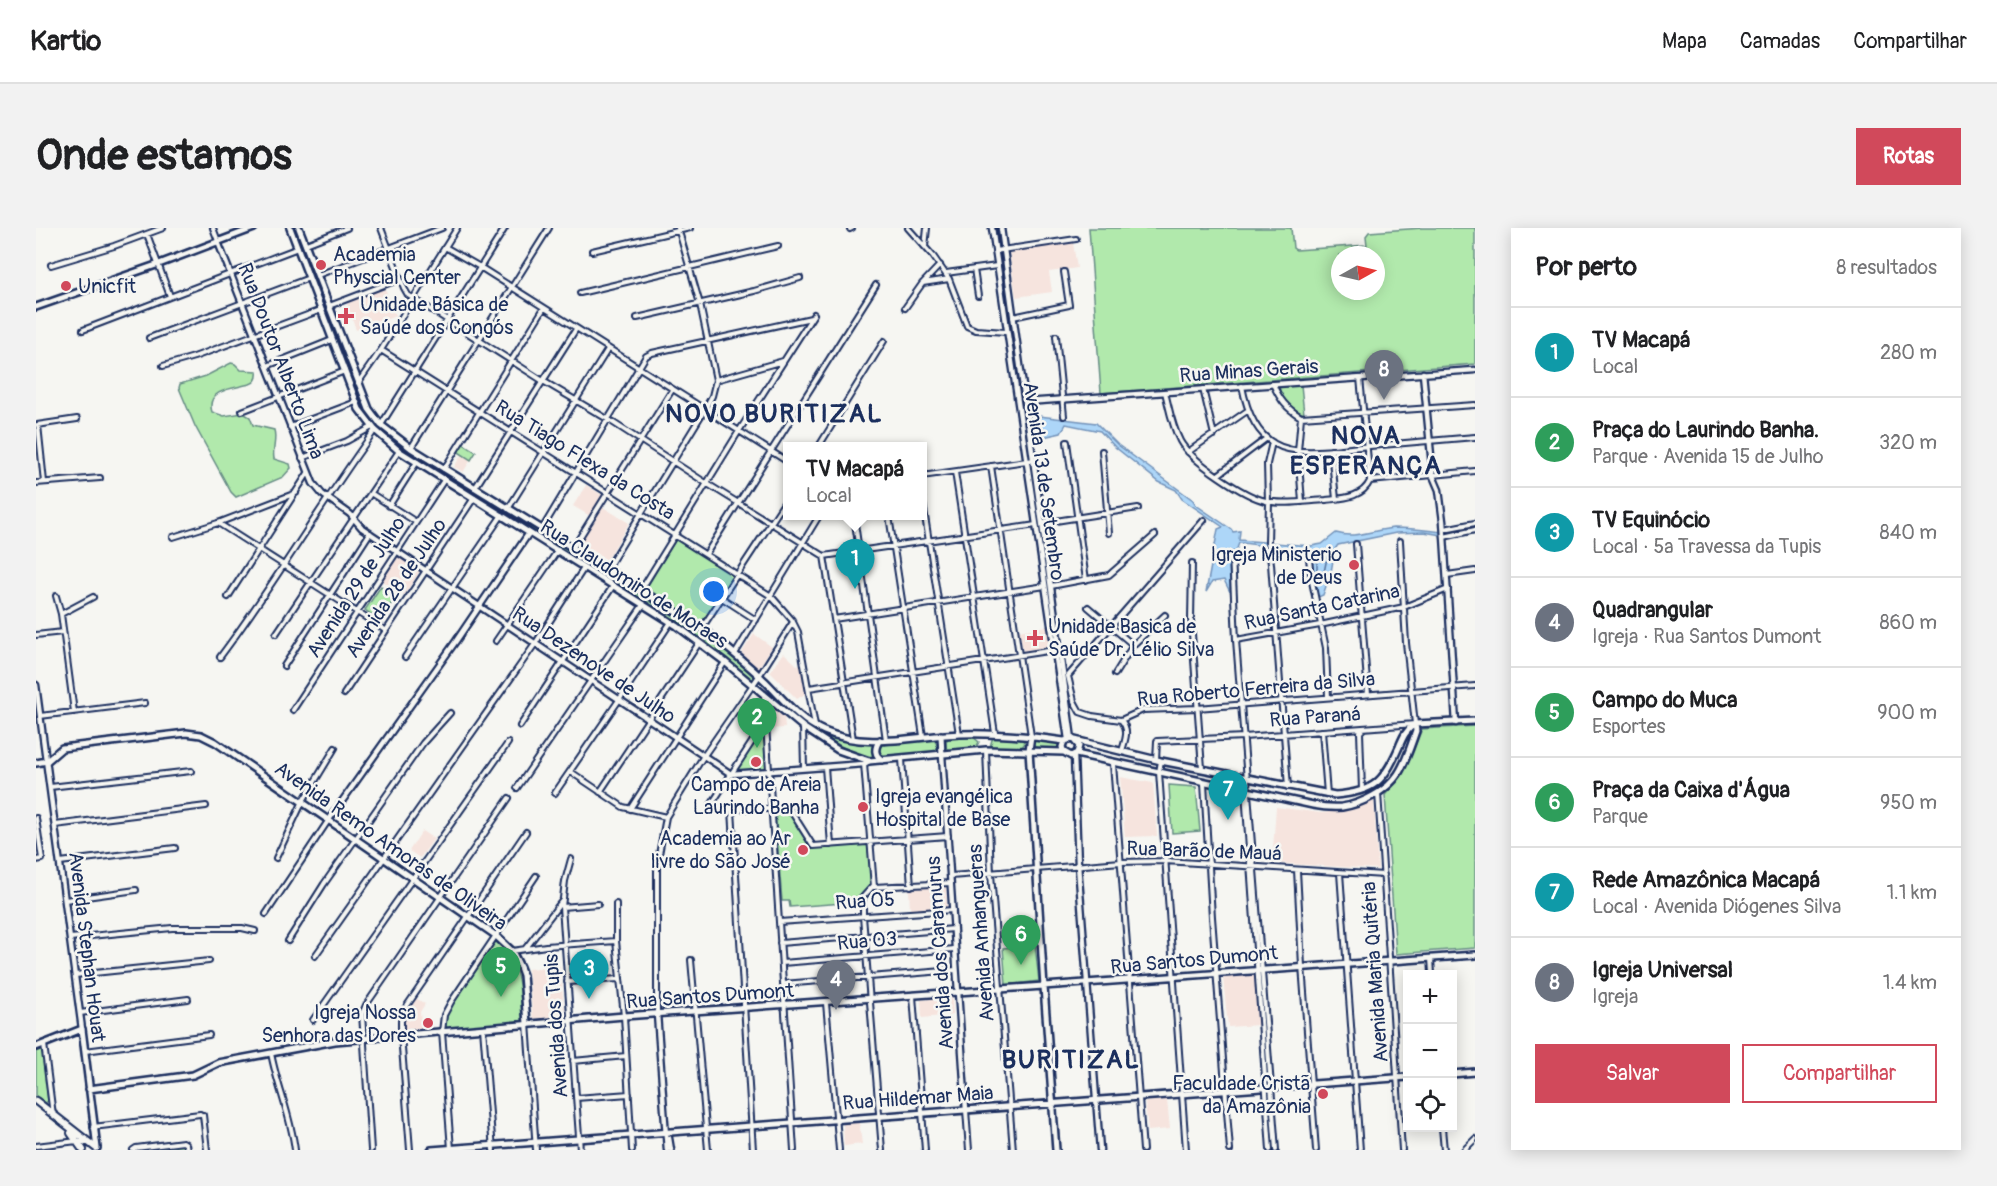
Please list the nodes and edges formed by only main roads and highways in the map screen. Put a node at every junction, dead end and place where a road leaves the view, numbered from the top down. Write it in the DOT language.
graph roads {
  1 [pos="254,228"];
  2 [pos="290,228"];
  3 [pos="299,228"];
  4 [pos="311,260"];
  5 [pos="304,263"];
  6 [pos="36,308"];
  7 [pos="340,336"];
  8 [pos="333,340"];
  9 [pos="428,459"];
  10 [pos="423,466"];
  11 [pos="659,602"];
  12 [pos="670,608"];
  13 [pos="654,611"];
  14 [pos="665,618"];
  15 [pos="1475,721"];
  16 [pos="1415,724"];
  17 [pos="941,735"];
  18 [pos="1032,736"];
  19 [pos="883,740"];
  20 [pos="1070,740"];
  21 [pos="1029,750"];
  22 [pos="1064,752"];
  23 [pos="942,755"];
  24 [pos="1075,755"];
  25 [pos="883,760"];
  26 [pos="36,763"];
  27 [pos="1377,783"];
  28 [pos="1378,793"];
  29 [pos="1475,955"];
  30 [pos="1044,987"];
  31 [pos="527,1023"];
  32 [pos="36,1047"];
  33 [pos="1475,1072"];
  34 [pos="1457,1074"];
  35 [pos="1403,1077"];
  36 [pos="89,1089"];
  37 [pos="36,1101"];
  38 [pos="1053,1104"];
  39 [pos="39,1106"];
  40 [pos="68,1127"];
  41 [pos="492,1148"];
  42 [pos="97,1149"];
  43 [pos="451,1149"];
  44 [pos="83,1150"];
  45 [pos="431,1150"];
  46 [pos="1056,1150"];
  1 -- 6 [label="main road"];
  2 -- 5 [label="main road, Rua Claudomiro de Moraes"];
  3 -- 4 [label="main road, Rua Claudomiro de Moraes"];
  4 -- 5 [label="main road"];
  4 -- 7 [label="main road, Rua Claudomiro de Moraes"];
  5 -- 8 [label="main road, Rua Claudomiro de Moraes"];
  7 -- 8 [label="main road"];
  7 -- 9 [label="main road, Rua Claudomiro de Moraes"];
  8 -- 10 [label="main road, Rua Claudomiro de Moraes"];
  9 -- 10 [label="main road"];
  9 -- 11 [label="main road, Rua Claudomiro de Moraes"];
  10 -- 13 [label="main road, Rua Claudomiro de Moraes"];
  11 -- 12 [label="main road, Rua Claudomiro de Moraes"];
  11 -- 13 [label="main road"];
  12 -- 14 [label="main road"];
  12 -- 19 [label="main road, Rua Claudomiro de Moraes"];
  13 -- 14 [label="main road, Rua Claudomiro de Moraes"];
  14 -- 25 [label="main road, Rua Claudomiro de Moraes"];
  15 -- 16 [label="main road, Rua Paraná"];
  16 -- 27 [label="main road"];
  16 -- 28 [label="main road"];
  17 -- 18 [label="main road, Rua Claudomiro de Moraes"];
  17 -- 19 [label="main road, Rua Claudomiro de Moraes"];
  17 -- 23 [label="main road"];
  18 -- 20 [label="main road, Rua Claudomiro de Moraes"];
  18 -- 21 [label="main road"];
  19 -- 25 [label="main road"];
  20 -- 22 [label="main road"];
  20 -- 24 [label="main road"];
  20 -- 27 [label="main road, Rua Claudomiro de Moraes"];
  21 -- 22 [label="main road, Rua Claudomiro de Moraes"];
  21 -- 23 [label="main road, Rua Claudomiro de Moraes"];
  21 -- 30 [label="main road"];
  22 -- 24 [label="main road"];
  23 -- 25 [label="main road, Rua Claudomiro de Moraes"];
  24 -- 28 [label="main road"];
  26 -- 31 [label="main road, Avenida Remo Amoras de Oliveira"];
  27 -- 28 [label="main road"];
  29 -- 30 [label="main road, Rua Santos Dumont"];
  30 -- 31 [label="main road, Rua Santos Dumont"];
  30 -- 38 [label="main road"];
  31 -- 36 [label="main road, Rua Santos Dumont"];
  32 -- 36 [label="main road, Avenida Stephan Houat"];
  33 -- 34 [label="main road"];
  35 -- 38 [label="main road, Rua Hildemar Maia"];
  36 -- 42 [label="main road, Avenida Stephan Houat"];
  37 -- 39 [label="main road"];
  38 -- 41 [label="main road, Rua Hildemar Maia"];
  38 -- 46 [label="main road"];
  39 -- 40 [label="main road"];
  40 -- 42 [label="main road"];
  40 -- 44 [label="main road"];
  41 -- 43 [label="main road, Rua Hildemar Maia"];
  43 -- 45 [label="main road, Rua Hildemar Maia"];
}
